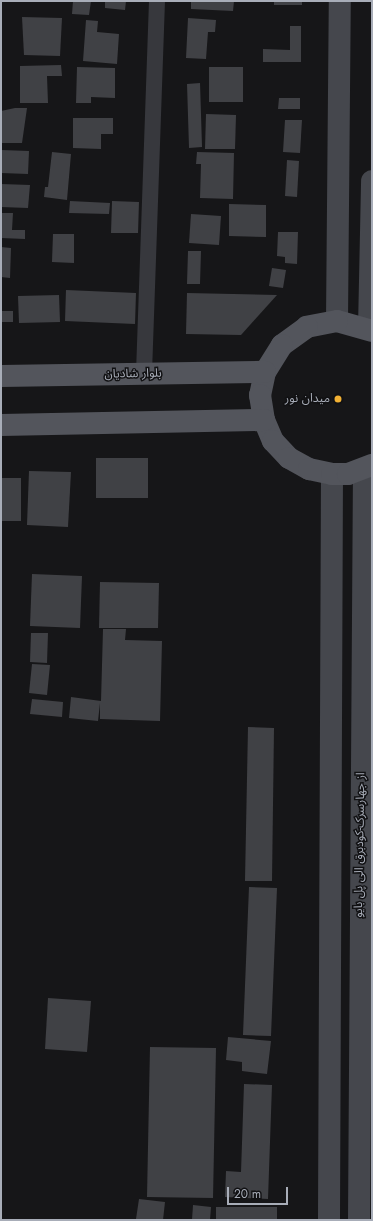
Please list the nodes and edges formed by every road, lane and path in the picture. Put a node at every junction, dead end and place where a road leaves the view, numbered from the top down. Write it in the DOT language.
graph roads {
  1 [pos="157,1"];
  2 [pos="340,1"];
  3 [pos="372,181"];
  4 [pos="337,321"];
  5 [pos="370,329"];
  6 [pos="265,372"];
  7 [pos="144,373"];
  8 [pos="1,376"];
  9 [pos="264,420"];
  10 [pos="1,425"];
  11 [pos="368,467"];
  12 [pos="332,474"];
  13 [pos="329,1220"];
  14 [pos="359,1220"];
  1 -- 7 [label="street"];
  2 -- 4 [label="street"];
  3 -- 5 [label="street"];
  4 -- 5 [label="main road"];
  4 -- 6 [label="main road"];
  6 -- 7 [label="main road, بلوار شادیان"];
  6 -- 9 [label="main road"];
  7 -- 8 [label="main road, بلوار شادیان"];
  9 -- 10 [label="main road"];
  9 -- 12 [label="main road"];
  11 -- 12 [label="main road"];
  11 -- 14 [label="street, از جهارسرک-کودبرق الی پل بایو"];
  12 -- 13 [label="street"];
}
